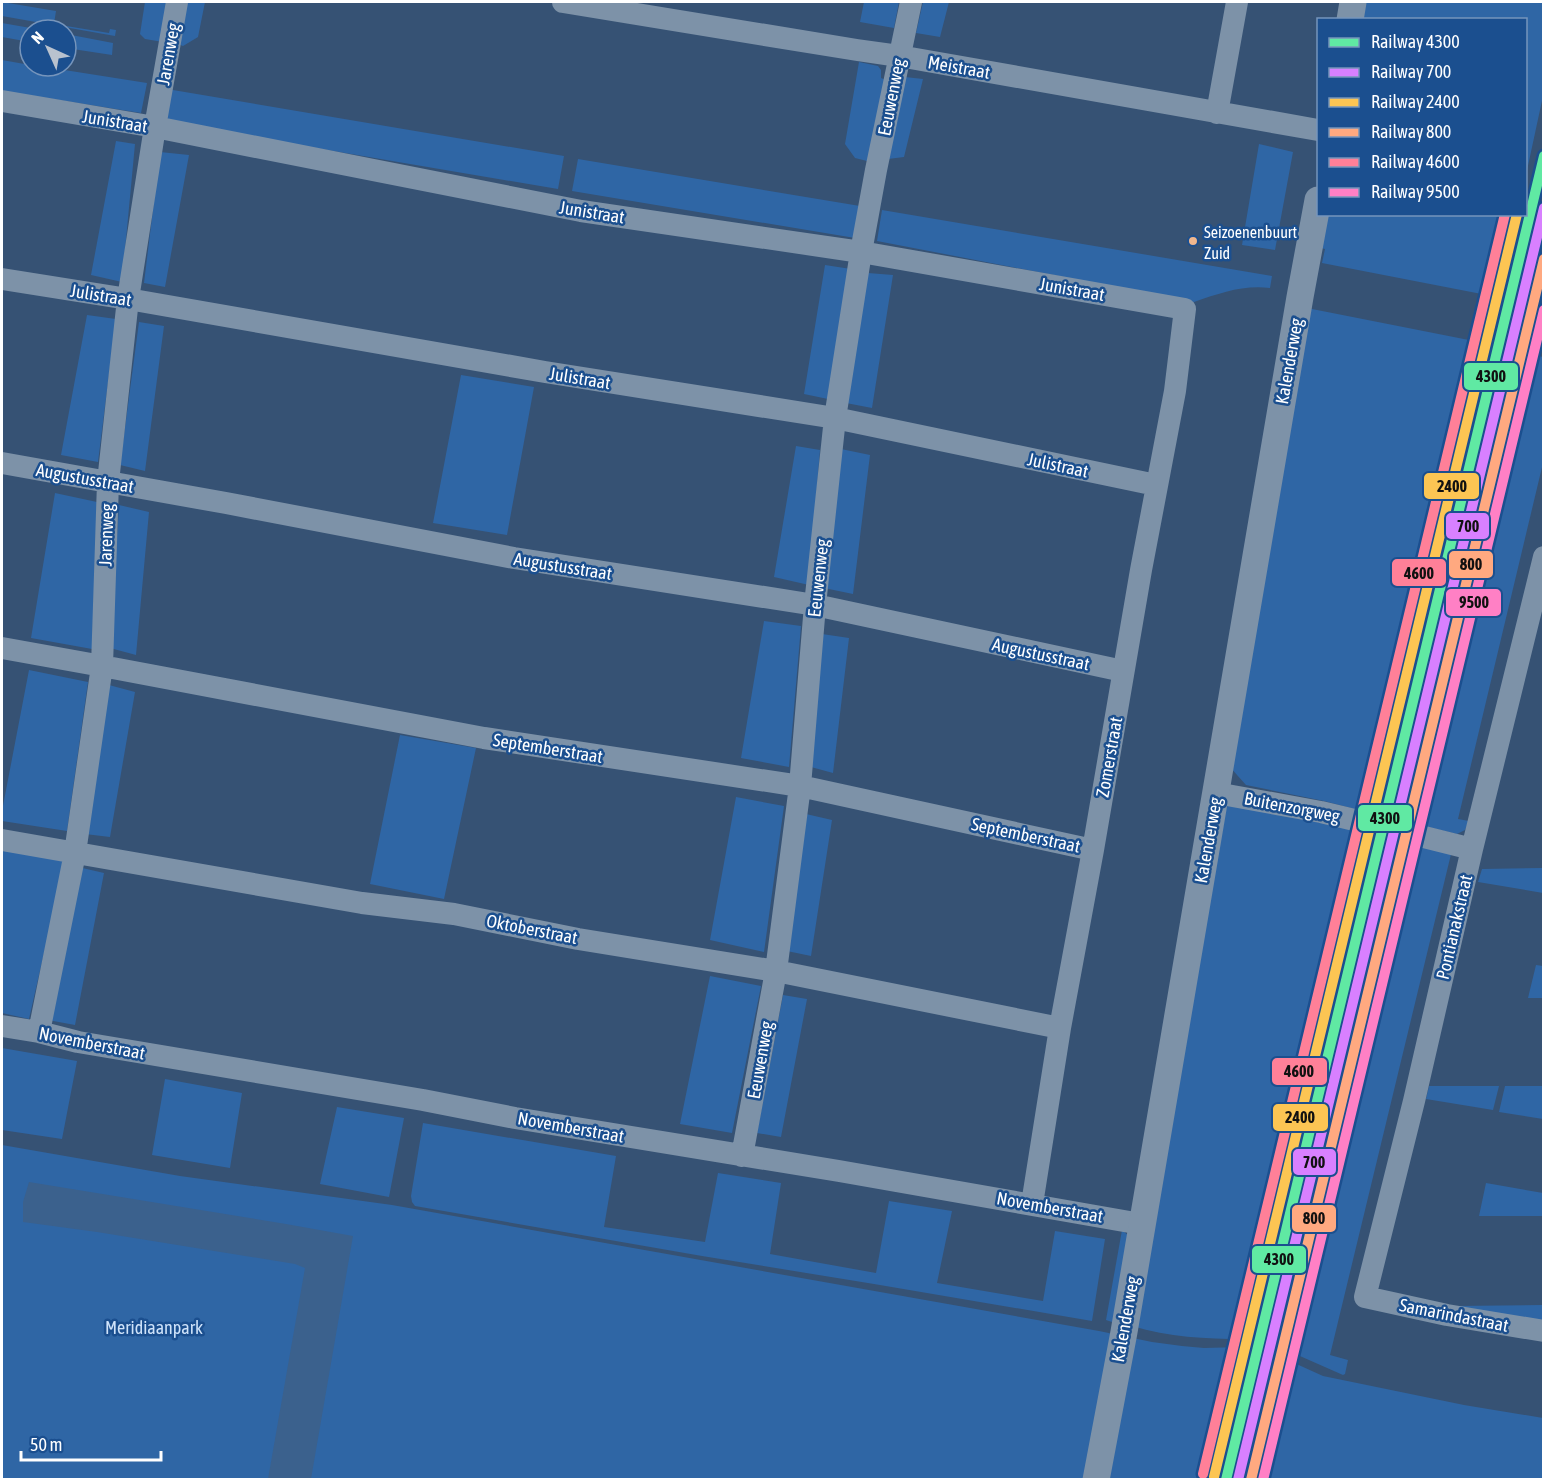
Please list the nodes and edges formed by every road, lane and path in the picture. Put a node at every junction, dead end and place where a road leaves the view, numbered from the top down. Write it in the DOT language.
graph roads {
  1 [pos="177,2"];
  2 [pos="563,2"];
  3 [pos="911,2"];
  4 [pos="1237,2"];
  5 [pos="1353,2"];
  6 [pos="1350,18"];
  7 [pos="899,56"];
  8 [pos="2,101"];
  9 [pos="1217,113"];
  10 [pos="155,127"];
  11 [pos="1317,130"];
  12 [pos="1317,205"];
  13 [pos="861,252"];
  14 [pos="2,279"];
  15 [pos="128,299"];
  16 [pos="1185,309"];
  17 [pos="835,418"];
  18 [pos="2,463"];
  19 [pos="108,482"];
  20 [pos="1156,485"];
  21 [pos="1544,557"];
  22 [pos="815,605"];
  23 [pos="2,648"];
  24 [pos="102,666"];
  25 [pos="1123,671"];
  26 [pos="800,786"];
  27 [pos="1216,793"];
  28 [pos="1367,823"];
  29 [pos="1408,833"];
  30 [pos="2,840"];
  31 [pos="1472,849"];
  32 [pos="1093,850"];
  33 [pos="75,853"];
  34 [pos="776,971"];
  35 [pos="2,1026"];
  36 [pos="1060,1028"];
  37 [pos="39,1032"];
  38 [pos="742,1156"];
  39 [pos="1032,1204"];
  40 [pos="1141,1224"];
  41 [pos="1365,1297"];
  42 [pos="1544,1331"];
  43 [pos="1096,1479"];
  1 -- 10 [label="street, Jarenweg"];
  2 -- 7 [label="street, Meistraat"];
  3 -- 7 [label="street, Eeuwenweg"];
  4 -- 9 [label="street"];
  5 -- 6 [label="street"];
  7 -- 9 [label="street, Meistraat"];
  7 -- 13 [label="street, Eeuwenweg"];
  8 -- 10 [label="street, Junistraat"];
  9 -- 11 [label="street, Meistraat"];
  10 -- 13 [label="street, Junistraat"];
  10 -- 15 [label="street, Jarenweg"];
  12 -- 27 [label="street, Kalenderweg"];
  13 -- 16 [label="street, Junistraat"];
  13 -- 17 [label="street, Eeuwenweg"];
  14 -- 15 [label="street, Julistraat"];
  15 -- 17 [label="street, Julistraat"];
  15 -- 19 [label="street, Jarenweg"];
  16 -- 20 [label="street, Zomerstraat"];
  17 -- 20 [label="street, Julistraat"];
  17 -- 22 [label="street, Eeuwenweg"];
  18 -- 19 [label="street, Augustusstraat"];
  19 -- 22 [label="street, Augustusstraat"];
  19 -- 24 [label="street, Jarenweg"];
  20 -- 25 [label="street, Zomerstraat"];
  21 -- 31 [label="street, Pontianakstraat"];
  22 -- 25 [label="street, Augustusstraat"];
  22 -- 26 [label="street, Eeuwenweg"];
  23 -- 24 [label="street, Septemberstraat"];
  24 -- 26 [label="street, Septemberstraat"];
  24 -- 33 [label="street, Jarenweg"];
  25 -- 32 [label="street, Zomerstraat"];
  26 -- 32 [label="street, Septemberstraat"];
  26 -- 34 [label="street, Eeuwenweg"];
  27 -- 28 [label="street, Buitenzorgweg"];
  27 -- 40 [label="street, Kalenderweg"];
  29 -- 31 [label="street"];
  30 -- 33 [label="street, Oktoberstraat"];
  31 -- 41 [label="street, Pontianakstraat"];
  32 -- 36 [label="street, Zomerstraat"];
  33 -- 34 [label="street, Oktoberstraat"];
  33 -- 37 [label="street, Jarenweg"];
  34 -- 36 [label="street, Oktoberstraat"];
  34 -- 38 [label="street, Eeuwenweg"];
  35 -- 37 [label="street, Novemberstraat"];
  36 -- 39 [label="street, Zomerstraat"];
  37 -- 38 [label="street, Novemberstraat"];
  38 -- 39 [label="street, Novemberstraat"];
  39 -- 40 [label="street, Novemberstraat"];
  40 -- 43 [label="street, Kalenderweg"];
  41 -- 42 [label="street, Samarindastraat"];
}
